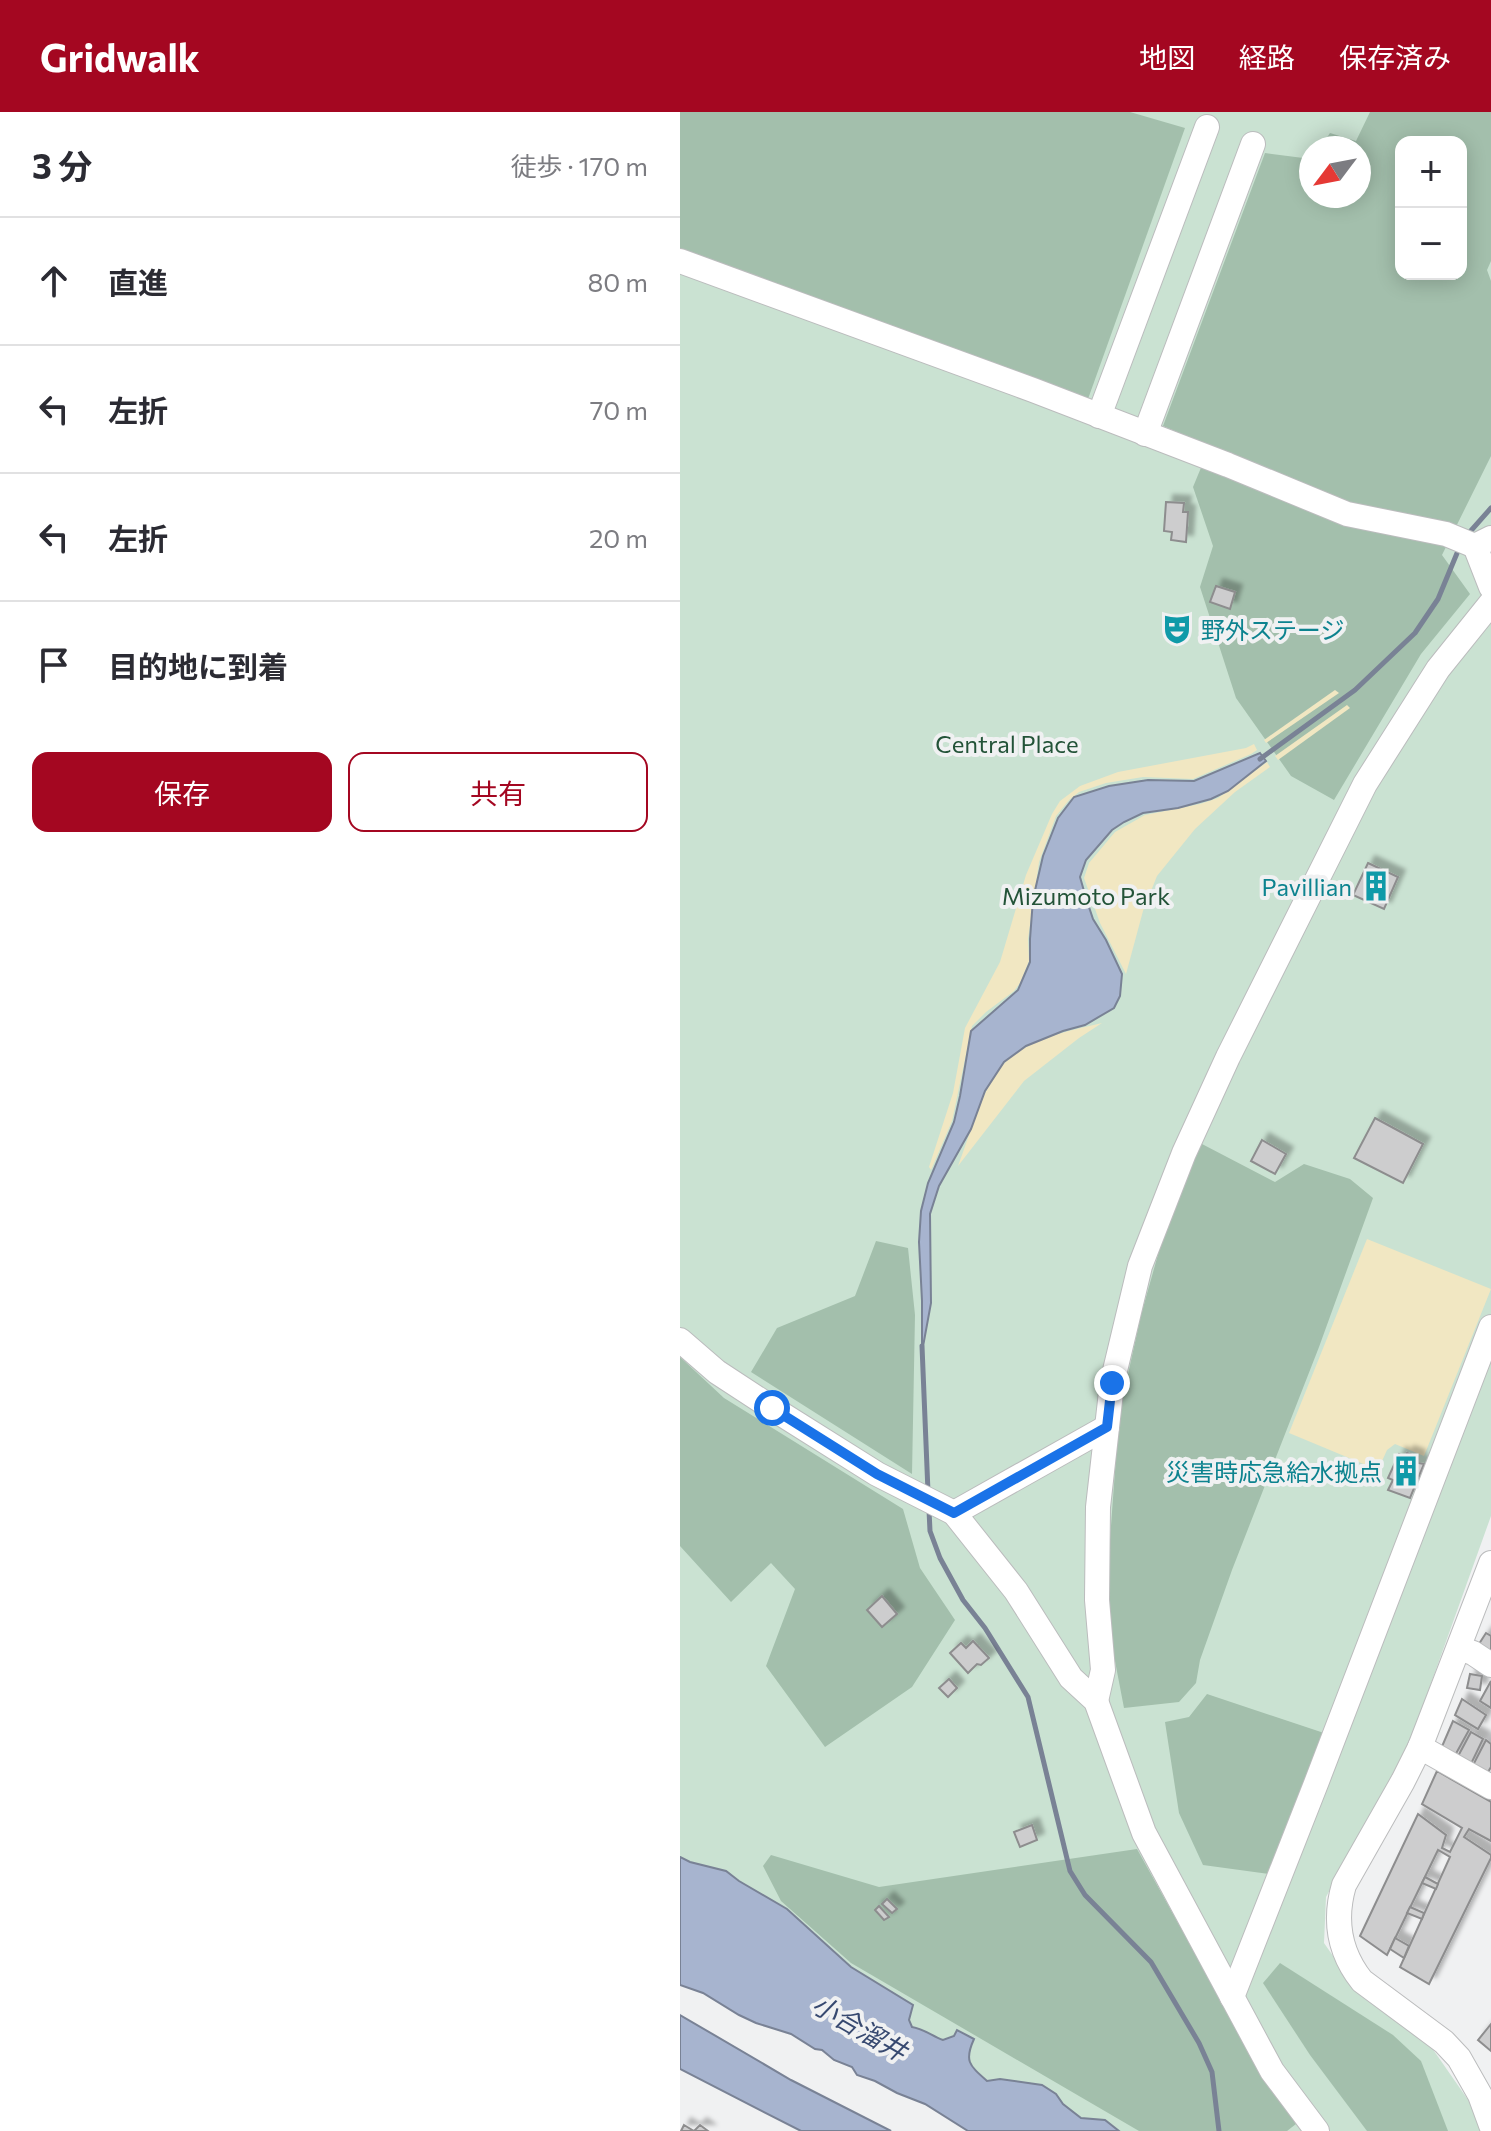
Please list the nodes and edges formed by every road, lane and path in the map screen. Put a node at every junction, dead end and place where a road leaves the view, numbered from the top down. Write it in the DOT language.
graph roads {
  1 [pos="1207,127"];
  2 [pos="1253,144"];
  3 [pos="680,261"];
  4 [pos="1099,416"];
  5 [pos="1145,434"];
  6 [pos="1473,541"];
  7 [pos="1491,587"];
  8 [pos="1491,603"];
  9 [pos="1491,1327"];
  10 [pos="680,1340"];
  11 [pos="1107,1427"];
  12 [pos="954,1513"];
  13 [pos="1491,1563"];
  14 [pos="1459,1648"];
  15 [pos="1491,1665"];
  16 [pos="1096,1701"];
  17 [pos="1420,1747"];
  18 [pos="1491,1787"];
  19 [pos="1232,1997"];
  20 [pos="1486,2093"];
  21 [pos="1491,2125"];
  22 [pos="1317,2131"];
  1 -- 4 [label="street"];
  2 -- 5 [label="street"];
  3 -- 4 [label="street"];
  4 -- 5 [label="street"];
  5 -- 6 [label="street"];
  6 -- 7 [label="street"];
  8 -- 11 [label="street"];
  9 -- 19 [label="street"];
  10 -- 12 [label="street"];
  11 -- 12 [label="street"];
  11 -- 16 [label="street"];
  12 -- 16 [label="street"];
  13 -- 14 [label="street"];
  14 -- 15 [label="street"];
  14 -- 17 [label="street"];
  16 -- 19 [label="street"];
  17 -- 18 [label="street"];
  17 -- 20 [label="street"];
  19 -- 22 [label="street"];
  20 -- 21 [label="street"];
}
